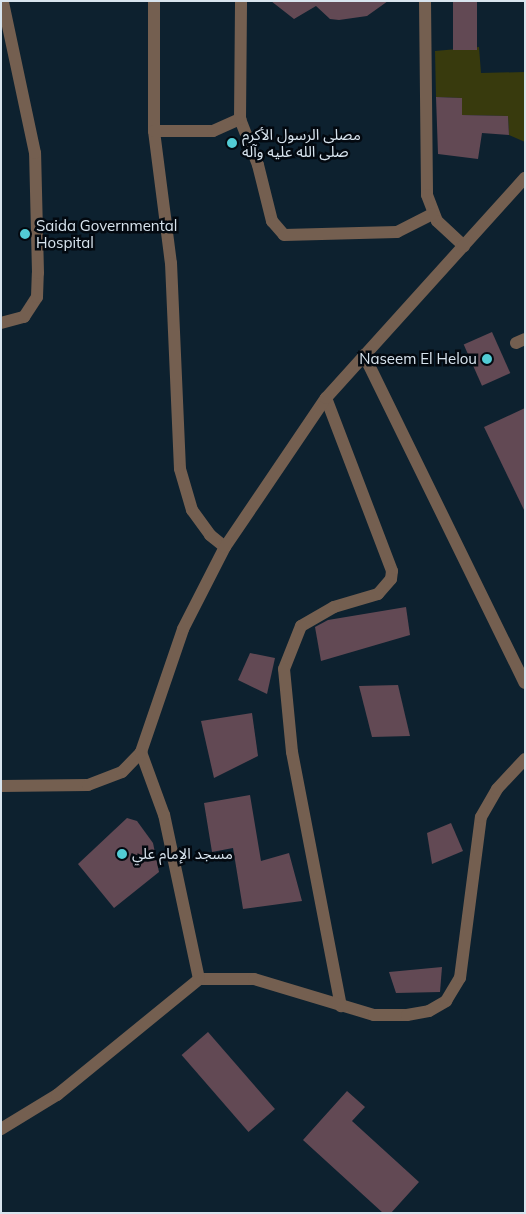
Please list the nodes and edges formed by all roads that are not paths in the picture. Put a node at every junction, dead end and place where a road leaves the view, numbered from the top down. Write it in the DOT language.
graph roads {
  1 [pos="154,1"];
  2 [pos="241,1"];
  3 [pos="425,1"];
  4 [pos="4,2"];
  5 [pos="240,119"];
  6 [pos="154,131"];
  7 [pos="525,178"];
  8 [pos="432,214"];
  9 [pos="464,246"];
  10 [pos="1,323"];
  11 [pos="364,355"];
  12 [pos="326,398"];
  13 [pos="225,547"];
  14 [pos="525,683"];
  15 [pos="141,752"];
  16 [pos="525,759"];
  17 [pos="1,786"];
  18 [pos="200,979"];
  19 [pos="341,1006"];
  20 [pos="1,1128"];
  1 -- 6 [label="street"];
  2 -- 5 [label="street"];
  3 -- 8 [label="street"];
  4 -- 10 [label="street"];
  5 -- 6 [label="street"];
  5 -- 8 [label="street"];
  6 -- 13 [label="street"];
  7 -- 9 [label="street"];
  8 -- 9 [label="street"];
  9 -- 11 [label="street"];
  11 -- 12 [label="street"];
  11 -- 14 [label="street"];
  12 -- 13 [label="street"];
  12 -- 19 [label="street"];
  13 -- 15 [label="street"];
  15 -- 17 [label="street"];
  15 -- 18 [label="street"];
  16 -- 19 [label="street"];
  18 -- 19 [label="street"];
  18 -- 20 [label="street"];
}
